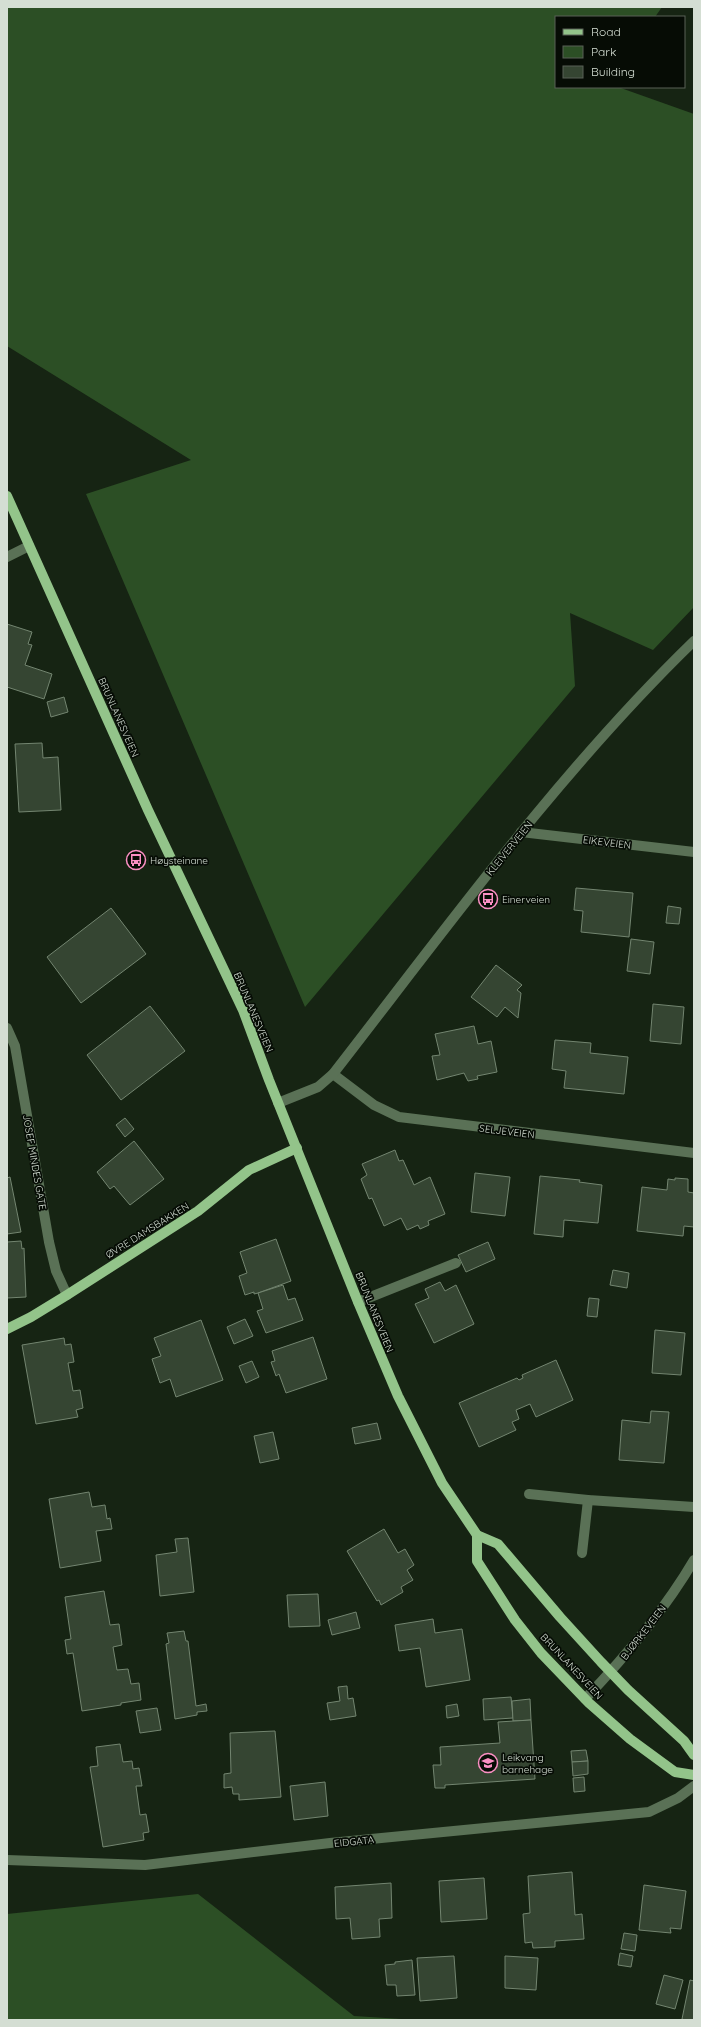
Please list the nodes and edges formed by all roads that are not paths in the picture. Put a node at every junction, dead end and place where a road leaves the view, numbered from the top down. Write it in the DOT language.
graph roads {
  1 [pos="7,496"];
  2 [pos="29,546"];
  3 [pos="7,557"];
  4 [pos="694,641"];
  5 [pos="521,832"];
  6 [pos="694,852"];
  7 [pos="7,1028"];
  8 [pos="333,1074"];
  9 [pos="278,1103"];
  10 [pos="297,1148"];
  11 [pos="694,1153"];
  12 [pos="456,1263"];
  13 [pos="67,1295"];
  14 [pos="358,1302"];
  15 [pos="7,1328"];
  16 [pos="529,1494"];
  17 [pos="588,1500"];
  18 [pos="694,1507"];
  19 [pos="477,1535"];
  20 [pos="582,1553"];
  21 [pos="694,1560"];
  22 [pos="610,1672"];
  23 [pos="585,1699"];
  24 [pos="694,1755"];
  25 [pos="694,1776"];
  26 [pos="694,1786"];
  27 [pos="7,1860"];
  1 -- 2 [label="main road, BRUNLANESVEIEN"];
  2 -- 3 [label="street"];
  2 -- 9 [label="main road, BRUNLANESVEIEN"];
  4 -- 5 [label="street, KLEIVERVEIEN"];
  5 -- 6 [label="street, EIKEVEIEN"];
  5 -- 8 [label="street, KLEIVERVEIEN"];
  7 -- 13 [label="street, JOSEF MINDES GATE"];
  8 -- 9 [label="street, KLEIVERVEIEN"];
  8 -- 11 [label="street, SELJEVEIEN"];
  9 -- 10 [label="main road, BRUNLANESVEIEN"];
  10 -- 13 [label="main road, ØVRE DAMSBAKKEN"];
  10 -- 14 [label="main road, BRUNLANESVEIEN"];
  12 -- 14 [label="street"];
  13 -- 15 [label="main road, ØVRE DAMSBAKKEN"];
  14 -- 19 [label="main road, BRUNLANESVEIEN"];
  16 -- 17 [label="street"];
  17 -- 18 [label="street"];
  17 -- 20 [label="street"];
  19 -- 22 [label="main road"];
  19 -- 23 [label="main road, BRUNLANESVEIEN"];
  21 -- 22 [label="street, BJØRKEVEIEN"];
  22 -- 23 [label="street, BJØRKEVEIEN"];
  22 -- 24 [label="main road"];
  23 -- 25 [label="main road, BRUNLANESVEIEN"];
  26 -- 27 [label="street, EIDGATA"];
}
